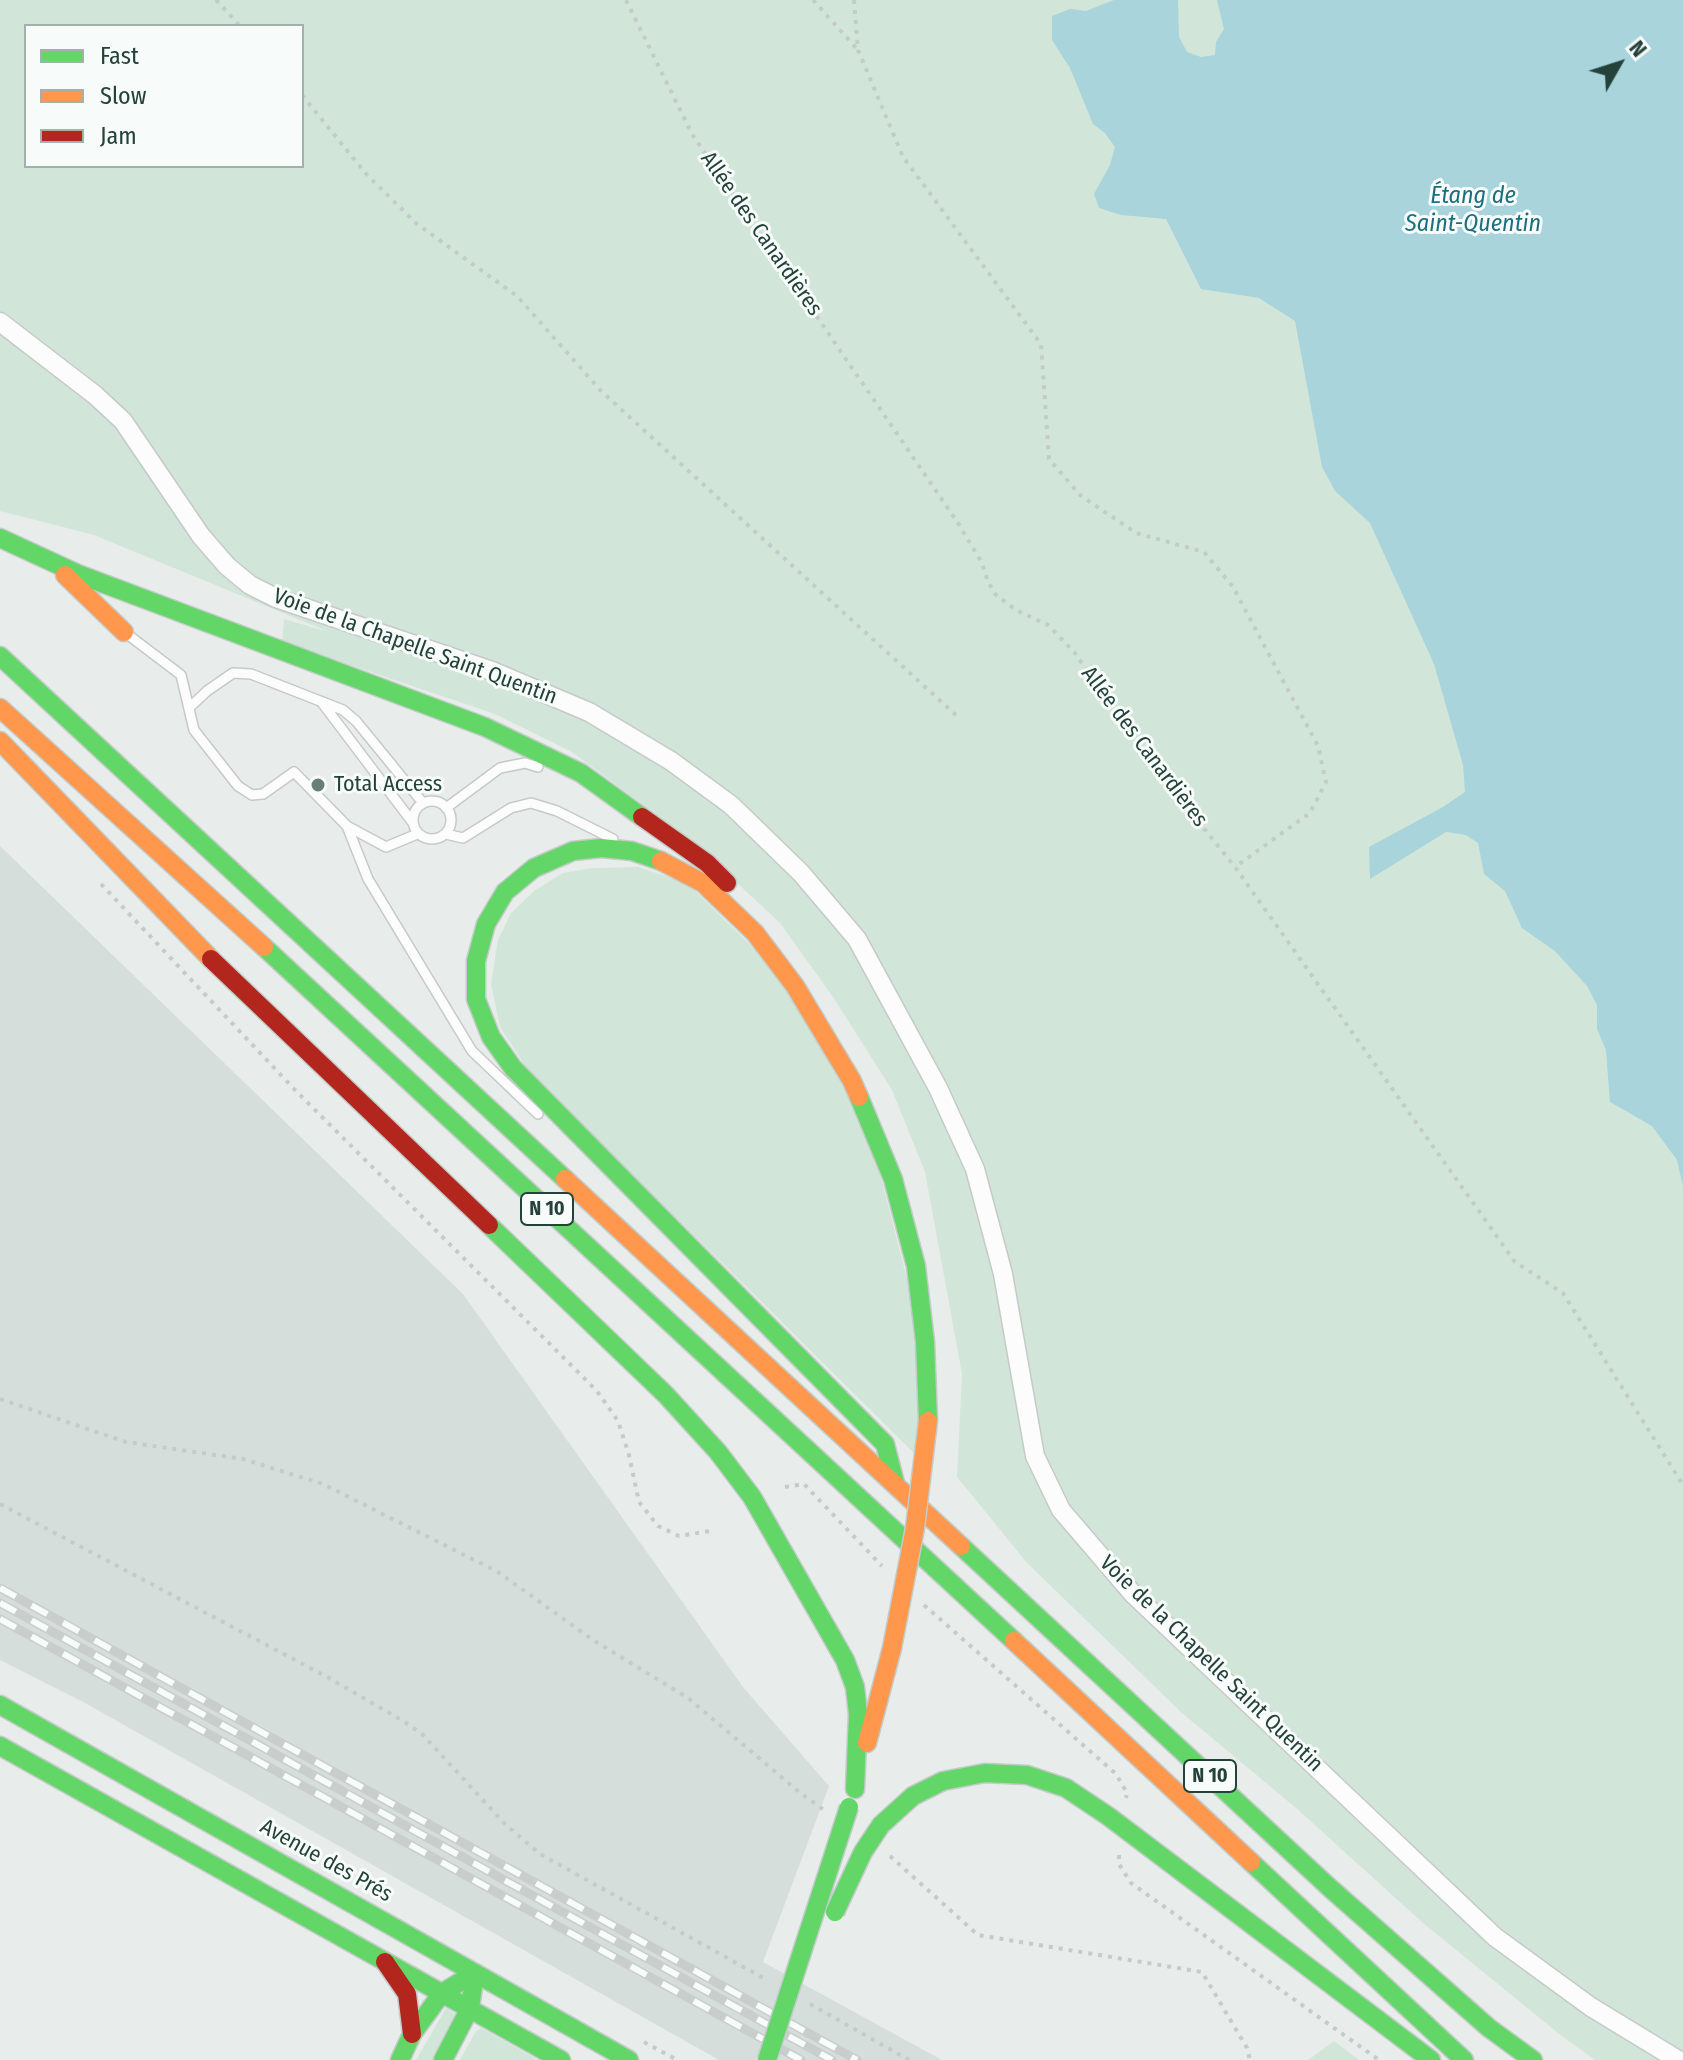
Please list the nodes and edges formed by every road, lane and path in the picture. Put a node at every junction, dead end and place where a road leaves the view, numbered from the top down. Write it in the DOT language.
graph roads {
  1 [pos="216,0"];
  2 [pos="626,0"];
  3 [pos="813,0"];
  4 [pos="854,0"];
  5 [pos="238,24"];
  6 [pos="858,50"];
  7 [pos="304,97"];
  8 [pos="0,322"];
  9 [pos="0,538"];
  10 [pos="50,561"];
  11 [pos="124,632"];
  12 [pos="0,656"];
  13 [pos="321,701"];
  14 [pos="190,707"];
  15 [pos="0,708"];
  16 [pos="958,717"];
  17 [pos="0,741"];
  18 [pos="581,773"];
  19 [pos="423,803"];
  20 [pos="446,808"];
  21 [pos="413,823"];
  22 [pos="347,826"];
  23 [pos="417,834"];
  24 [pos="446,834"];
  25 [pos="632,851"];
  26 [pos="1235,867"];
  27 [pos="101,884"];
  28 [pos="550,1125"];
  29 [pos="572,1144"];
  30 [pos="626,1183"];
  31 [pos="0,1399"];
  32 [pos="945,1438"];
  33 [pos="941,1468"];
  34 [pos="895,1483"];
  35 [pos="1683,1485"];
  36 [pos="785,1487"];
  37 [pos="0,1504"];
  38 [pos="710,1531"];
  39 [pos="885,1569"];
  40 [pos="918,1600"];
  41 [pos="898,1655"];
  42 [pos="0,1705"];
  43 [pos="0,1746"];
  44 [pos="855,1789"];
  45 [pos="1125,1802"];
  46 [pos="825,1810"];
  47 [pos="855,1811"];
  48 [pos="1118,1845"];
  49 [pos="889,1855"];
  50 [pos="385,1962"];
  51 [pos="475,1973"];
  52 [pos="767,1980"];
  53 [pos="442,1993"];
  54 [pos="806,2002"];
  55 [pos="470,2008"];
  56 [pos="412,2034"];
  57 [pos="400,2060"];
  58 [pos="443,2060"];
  59 [pos="561,2060"];
  60 [pos="629,2060"];
  61 [pos="767,2060"];
  62 [pos="909,2060"];
  63 [pos="1250,2060"];
  64 [pos="1379,2060"];
  65 [pos="1431,2060"];
  66 [pos="1464,2060"];
  67 [pos="1533,2060"];
  68 [pos="1678,2060"];
  1 -- 5 [label="path"];
  2 -- 26 [label="path, Allée des Canardières"];
  3 -- 6 [label="path"];
  4 -- 6 [label="path"];
  6 -- 26 [label="path"];
  7 -- 16 [label="path"];
  8 -- 68 [label="street, Voie de la Chapelle Saint Quentin"];
  9 -- 10 [label="main road"];
  10 -- 11 [label="main road"];
  10 -- 18 [label="main road"];
  11 -- 14 [label="lane"];
  12 -- 34 [label="main road, N 10"];
  13 -- 14 [label="lane"];
  13 -- 19 [label="lane"];
  13 -- 21 [label="lane"];
  14 -- 22 [label="lane"];
  15 -- 66 [label="main road, N 10"];
  17 -- 44 [label="main road"];
  18 -- 20 [label="lane"];
  18 -- 32 [label="main road"];
  19 -- 20 [label="lane"];
  19 -- 21 [label="lane"];
  20 -- 24 [label="lane"];
  21 -- 23 [label="lane"];
  22 -- 23 [label="lane"];
  22 -- 28 [label="lane"];
  23 -- 24 [label="lane"];
  24 -- 25 [label="lane"];
  25 -- 30 [label="main road"];
  25 -- 41 [label="main road, bridge"];
  26 -- 35 [label="path, Allée des Canardières"];
  27 -- 38 [label="path"];
  29 -- 30 [label="lane"];
  30 -- 34 [label="main road"];
  31 -- 46 [label="path"];
  33 -- 41 [label="main road"];
  34 -- 67 [label="main road, N 10"];
  36 -- 39 [label="path"];
  37 -- 52 [label="path"];
  40 -- 45 [label="path"];
  41 -- 44 [label="main road"];
  41 -- 47 [label="main road"];
  42 -- 51 [label="main road, Avenue des Prés"];
  43 -- 50 [label="main road"];
  44 -- 47 [label="main road"];
  47 -- 61 [label="main road, bridge"];
  47 -- 65 [label="main road, bridge"];
  48 -- 64 [label="path"];
  49 -- 63 [label="path"];
  50 -- 53 [label="main road"];
  50 -- 56 [label="main road"];
  51 -- 53 [label="main road"];
  51 -- 55 [label="main road"];
  51 -- 60 [label="main road, Avenue des Prés"];
  53 -- 55 [label="main road"];
  53 -- 56 [label="main road"];
  54 -- 62 [label="path"];
  55 -- 58 [label="main road"];
  55 -- 59 [label="main road"];
  56 -- 57 [label="main road"];
}
